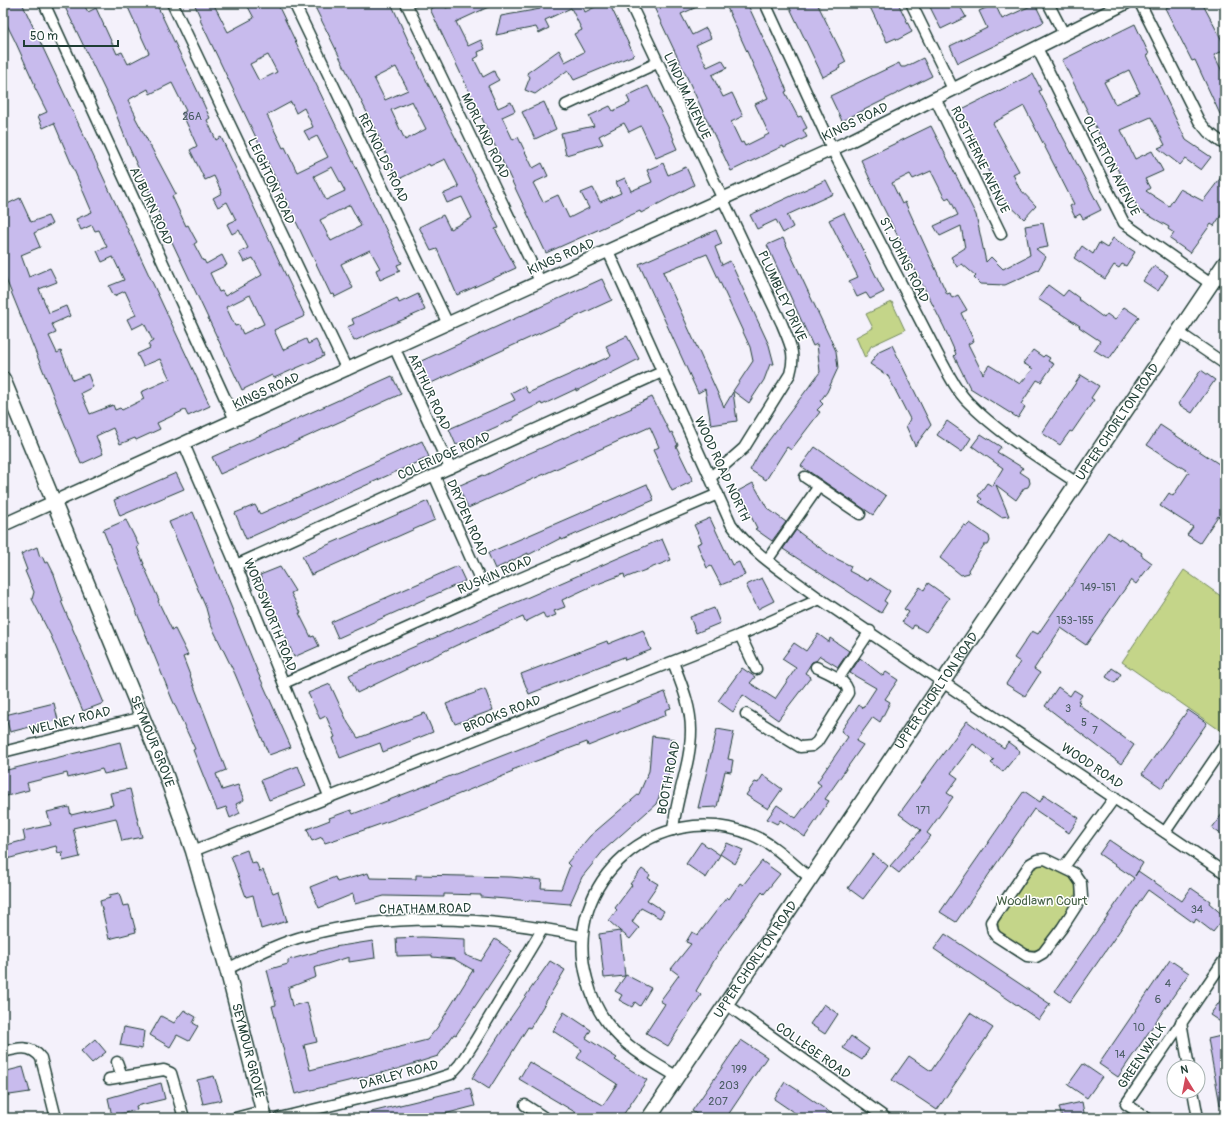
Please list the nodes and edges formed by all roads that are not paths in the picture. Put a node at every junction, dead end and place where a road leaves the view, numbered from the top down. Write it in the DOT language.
graph roads {
  1 [pos="44,3"];
  2 [pos="172,3"];
  3 [pos="294,3"];
  4 [pos="406,3"];
  5 [pos="630,3"];
  6 [pos="765,3"];
  7 [pos="911,3"];
  8 [pos="1048,3"];
  9 [pos="1126,3"];
  10 [pos="1140,3"];
  11 [pos="1064,34"];
  12 [pos="1037,48"];
  13 [pos="657,63"];
  14 [pos="953,89"];
  15 [pos="935,98"];
  16 [pos="566,104"];
  17 [pos="1225,145"];
  18 [pos="833,149"];
  19 [pos="721,200"];
  20 [pos="1001,234"];
  21 [pos="608,251"];
  22 [pos="1225,263"];
  23 [pos="540,281"];
  24 [pos="1211,284"];
  25 [pos="448,324"];
  26 [pos="1178,332"];
  27 [pos="395,349"];
  28 [pos="1225,364"];
  29 [pos="347,370"];
  30 [pos="662,372"];
  31 [pos="3,378"];
  32 [pos="235,420"];
  33 [pos="184,444"];
  34 [pos="450,468"];
  35 [pos="434,475"];
  36 [pos="711,477"];
  37 [pos="805,477"];
  38 [pos="1077,483"];
  39 [pos="819,486"];
  40 [pos="718,494"];
  41 [pos="54,503"];
  42 [pos="860,514"];
  43 [pos="3,525"];
  44 [pos="768,559"];
  45 [pos="236,565"];
  46 [pos="486,593"];
  47 [pos="820,599"];
  48 [pos="870,631"];
  49 [pos="740,636"];
  50 [pos="673,662"];
  51 [pos="816,667"];
  52 [pos="756,669"];
  53 [pos="838,679"];
  54 [pos="943,681"];
  55 [pos="284,683"];
  56 [pos="746,714"];
  57 [pos="143,717"];
  58 [pos="1225,744"];
  59 [pos="3,752"];
  60 [pos="329,796"];
  61 [pos="1115,797"];
  62 [pos="673,830"];
  63 [pos="1166,832"];
  64 [pos="193,851"];
  65 [pos="1064,867"];
  66 [pos="1225,873"];
  67 [pos="810,878"];
  68 [pos="543,928"];
  69 [pos="582,936"];
  70 [pos="1225,959"];
  71 [pos="227,969"];
  72 [pos="726,1004"];
  73 [pos="1181,1022"];
  74 [pos="3,1052"];
  75 [pos="1188,1059"];
  76 [pos="117,1062"];
  77 [pos="122,1076"];
  78 [pos="676,1076"];
  79 [pos="109,1079"];
  80 [pos="1194,1099"];
  81 [pos="526,1105"];
  82 [pos="263,1114"];
  83 [pos="56,1118"];
  84 [pos="184,1118"];
  85 [pos="235,1118"];
  86 [pos="279,1118"];
  87 [pos="545,1118"];
  88 [pos="649,1118"];
  89 [pos="886,1118"];
  90 [pos="1147,1118"];
  91 [pos="1198,1118"];
  1 -- 32 [label="street, AUBURN ROAD"];
  2 -- 29 [label="street, LEIGHTON ROAD"];
  3 -- 25 [label="street, REYNOLDS ROAD"];
  4 -- 23 [label="street, MORLAND ROAD"];
  5 -- 13 [label="street, LINDUM AVENUE"];
  6 -- 18 [label="street, ST. JOHNS ROAD"];
  7 -- 14 [label="street"];
  8 -- 11 [label="street"];
  9 -- 11 [label="street, KINGS ROAD"];
  10 -- 17 [label="street"];
  11 -- 12 [label="street, KINGS ROAD"];
  12 -- 14 [label="street, KINGS ROAD"];
  12 -- 24 [label="street, OLLERTON AVENUE"];
  13 -- 16 [label="street"];
  13 -- 19 [label="street, LINDUM AVENUE"];
  14 -- 15 [label="street, KINGS ROAD"];
  15 -- 18 [label="street, KINGS ROAD"];
  15 -- 20 [label="street, ROSTHERNE AVENUE"];
  18 -- 19 [label="street, KINGS ROAD"];
  18 -- 38 [label="street, ST. JOHNS ROAD"];
  19 -- 21 [label="street, KINGS ROAD"];
  19 -- 36 [label="street, PLUMBLEY DRIVE"];
  21 -- 23 [label="street, KINGS ROAD"];
  21 -- 30 [label="street, WOOD ROAD NORTH"];
  22 -- 24 [label="main road, UPPER CHORLTON ROAD"];
  23 -- 25 [label="street, KINGS ROAD"];
  24 -- 26 [label="main road, UPPER CHORLTON ROAD"];
  25 -- 27 [label="street, KINGS ROAD"];
  26 -- 28 [label="street"];
  26 -- 38 [label="main road, UPPER CHORLTON ROAD"];
  27 -- 29 [label="street, KINGS ROAD"];
  27 -- 34 [label="street, ARTHUR ROAD"];
  29 -- 32 [label="street, KINGS ROAD"];
  30 -- 34 [label="street, COLERIDGE ROAD"];
  30 -- 36 [label="street, WOOD ROAD NORTH"];
  31 -- 41 [label="main road, SEYMOUR GROVE"];
  32 -- 33 [label="street, KINGS ROAD"];
  33 -- 41 [label="street, KINGS ROAD"];
  33 -- 45 [label="street, WORDSWORTH ROAD"];
  34 -- 35 [label="street, COLERIDGE ROAD"];
  35 -- 45 [label="street, COLERIDGE ROAD"];
  35 -- 46 [label="street, DRYDEN ROAD"];
  36 -- 40 [label="street, WOOD ROAD NORTH"];
  37 -- 39 [label="street"];
  38 -- 54 [label="main road, UPPER CHORLTON ROAD"];
  39 -- 42 [label="street"];
  39 -- 44 [label="street"];
  40 -- 44 [label="street, WOOD ROAD NORTH"];
  40 -- 46 [label="street, RUSKIN ROAD"];
  41 -- 43 [label="street, KINGS ROAD"];
  41 -- 57 [label="main road, SEYMOUR GROVE"];
  44 -- 47 [label="street, WOOD ROAD NORTH"];
  45 -- 55 [label="street, WORDSWORTH ROAD"];
  46 -- 55 [label="street, RUSKIN ROAD"];
  47 -- 48 [label="street, WOOD ROAD NORTH"];
  47 -- 49 [label="street, BROOKS ROAD"];
  48 -- 53 [label="street"];
  48 -- 54 [label="street, WOOD ROAD NORTH"];
  49 -- 50 [label="street, BROOKS ROAD"];
  49 -- 52 [label="street"];
  50 -- 60 [label="street, BROOKS ROAD"];
  50 -- 62 [label="street, BOOTH ROAD"];
  51 -- 53 [label="street"];
  53 -- 56 [label="street"];
  54 -- 61 [label="street, WOOD ROAD"];
  54 -- 67 [label="main road, UPPER CHORLTON ROAD"];
  55 -- 60 [label="street, WORDSWORTH ROAD"];
  57 -- 59 [label="street, WELNEY ROAD"];
  57 -- 64 [label="main road, SEYMOUR GROVE"];
  58 -- 63 [label="street"];
  60 -- 64 [label="street, BROOKS ROAD"];
  61 -- 63 [label="street, WOOD ROAD"];
  61 -- 65 [label="street"];
  62 -- 67 [label="street"];
  62 -- 69 [label="street"];
  63 -- 66 [label="street, WOOD ROAD"];
  64 -- 71 [label="main road, SEYMOUR GROVE"];
  65 -- 65 [label="street"];
  67 -- 72 [label="main road, UPPER CHORLTON ROAD"];
  68 -- 69 [label="street, CHATHAM ROAD"];
  68 -- 71 [label="street, CHATHAM ROAD"];
  68 -- 86 [label="street, DARLEY ROAD"];
  69 -- 78 [label="street"];
  70 -- 73 [label="street, GREEN WALK"];
  71 -- 82 [label="main road, SEYMOUR GROVE"];
  72 -- 78 [label="main road, UPPER CHORLTON ROAD"];
  72 -- 89 [label="street, COLLEGE ROAD"];
  73 -- 75 [label="street, GREEN WALK"];
  73 -- 90 [label="street, GREEN WALK"];
  74 -- 83 [label="street"];
  76 -- 77 [label="street"];
  77 -- 79 [label="street"];
  77 -- 84 [label="street"];
  78 -- 88 [label="main road, UPPER CHORLTON ROAD"];
  80 -- 91 [label="street"];
  81 -- 87 [label="street"];
  82 -- 85 [label="street"];
}
